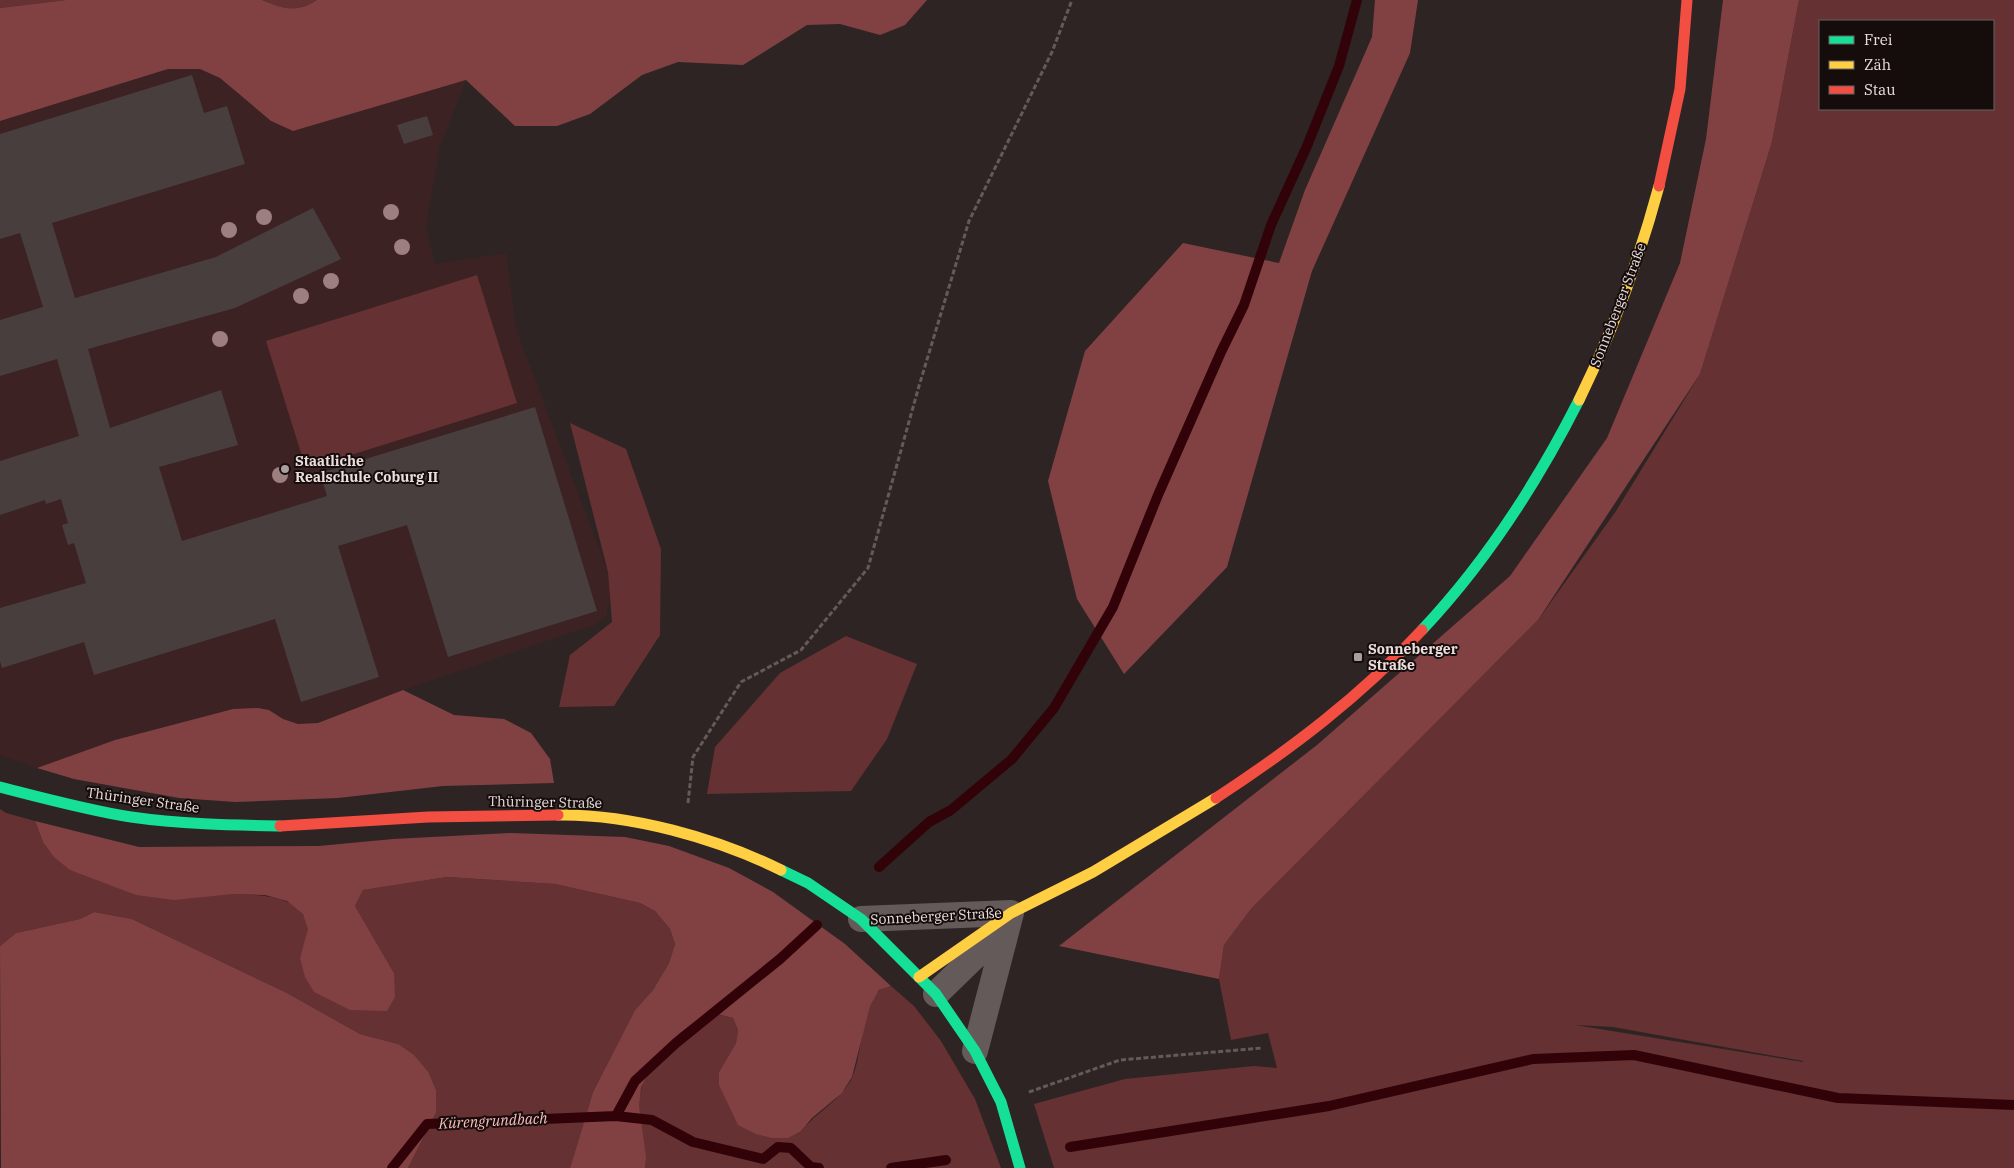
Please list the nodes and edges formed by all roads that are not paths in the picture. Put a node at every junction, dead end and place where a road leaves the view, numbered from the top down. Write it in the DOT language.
graph roads {
  1 [pos="1687,0"];
  2 [pos="0,787"];
  3 [pos="1011,913"];
  4 [pos="861,920"];
  5 [pos="927,985"];
  6 [pos="975,1051"];
  7 [pos="1020,1168"];
  1 -- 3 [label="street, Sonneberger Straße"];
  2 -- 4 [label="street, Thüringer Straße"];
  3 -- 4 [label="street, Sonneberger Straße"];
  3 -- 5 [label="street"];
  3 -- 6 [label="street"];
  4 -- 5 [label="street, Thüringer Straße"];
  5 -- 6 [label="street, Thüringer Straße"];
  6 -- 7 [label="street, Thüringer Straße"];
}
